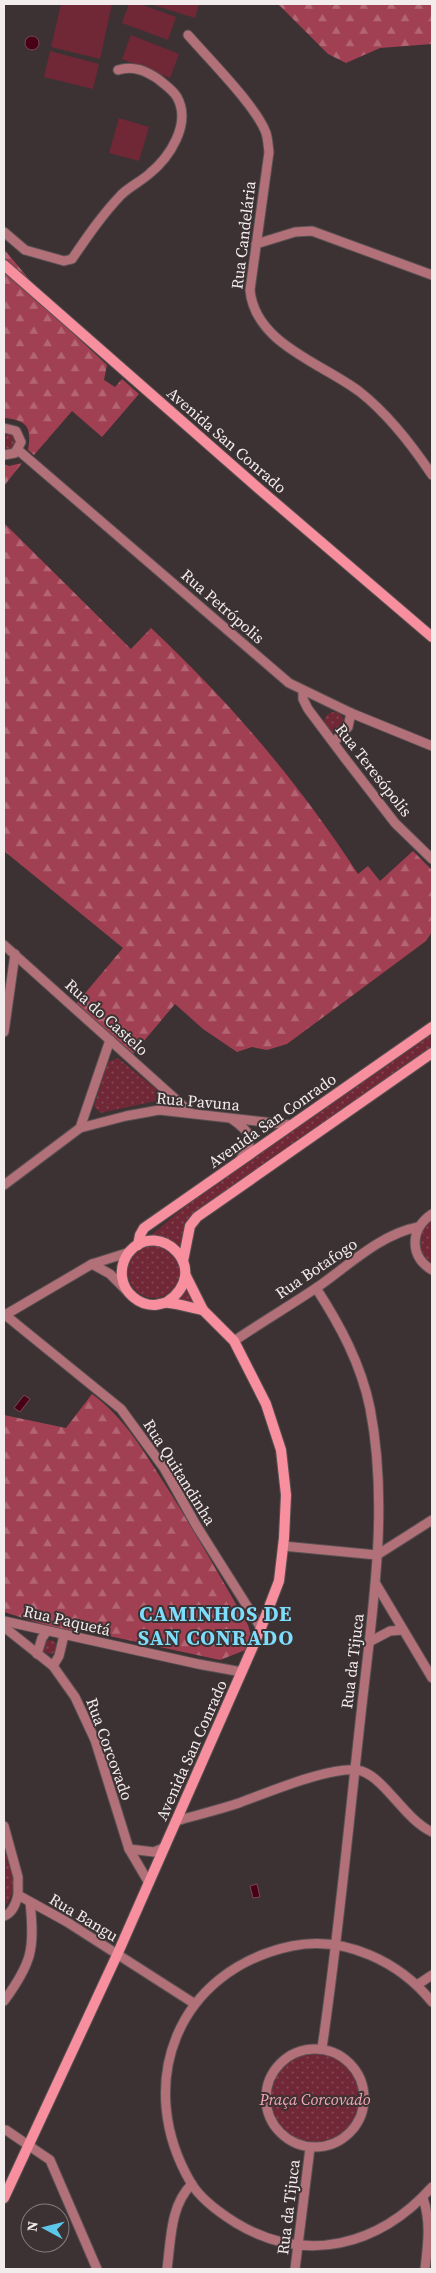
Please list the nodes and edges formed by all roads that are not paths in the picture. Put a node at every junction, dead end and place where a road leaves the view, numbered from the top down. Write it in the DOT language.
graph roads {
  1 [pos="188,35"];
  2 [pos="118,70"];
  3 [pos="4,232"];
  4 [pos="256,244"];
  5 [pos="4,265"];
  6 [pos="432,275"];
  7 [pos="4,428"];
  8 [pos="18,450"];
  9 [pos="4,455"];
  10 [pos="432,475"];
  11 [pos="432,637"];
  12 [pos="303,692"];
  13 [pos="351,713"];
  14 [pos="334,742"];
  15 [pos="432,746"];
  16 [pos="432,859"];
  17 [pos="4,945"];
  18 [pos="15,954"];
  19 [pos="432,1028"];
  20 [pos="4,1032"];
  21 [pos="110,1040"];
  22 [pos="432,1052"];
  23 [pos="190,1112"];
  24 [pos="230,1118"];
  25 [pos="291,1125"];
  26 [pos="80,1128"];
  27 [pos="240,1160"];
  28 [pos="4,1185"];
  29 [pos="432,1214"];
  30 [pos="418,1227"];
  31 [pos="134,1248"];
  32 [pos="183,1260"];
  33 [pos="92,1264"];
  34 [pos="432,1270"];
  35 [pos="186,1276"];
  36 [pos="316,1288"];
  37 [pos="127,1291"];
  38 [pos="167,1302"];
  39 [pos="203,1310"];
  40 [pos="4,1314"];
  41 [pos="234,1341"];
  42 [pos="432,1520"];
  43 [pos="283,1546"];
  44 [pos="378,1555"];
  45 [pos="376,1584"];
  46 [pos="4,1621"];
  47 [pos="4,1627"];
  48 [pos="261,1628"];
  49 [pos="403,1630"];
  50 [pos="47,1631"];
  51 [pos="64,1635"];
  52 [pos="369,1642"];
  53 [pos="37,1654"];
  54 [pos="53,1666"];
  55 [pos="242,1672"];
  56 [pos="432,1678"];
  57 [pos="355,1769"];
  58 [pos="176,1821"];
  59 [pos="4,1826"];
  60 [pos="432,1832"];
  61 [pos="165,1847"];
  62 [pos="129,1848"];
  63 [pos="149,1883"];
  64 [pos="18,1895"];
  65 [pos="30,1902"];
  66 [pos="4,1916"];
  67 [pos="337,1946"];
  68 [pos="117,1955"];
  69 [pos="432,1975"];
  70 [pos="417,1985"];
  71 [pos="4,2001"];
  72 [pos="432,2002"];
  73 [pos="194,2004"];
  74 [pos="322,2048"];
  75 [pos="4,2130"];
  76 [pos="29,2144"];
  77 [pos="310,2148"];
  78 [pos="192,2184"];
  79 [pos="432,2188"];
  80 [pos="4,2198"];
  81 [pos="423,2198"];
  82 [pos="298,2244"];
  83 [pos="97,2269"];
  84 [pos="167,2269"];
  85 [pos="295,2269"];
  86 [pos="425,2269"];
  1 -- 4 [label="street, Rua Candelária"];
  2 -- 3 [label="street"];
  4 -- 6 [label="street"];
  4 -- 10 [label="street, Rua Candelária"];
  5 -- 11 [label="street, Avenida San Conrado"];
  7 -- 8 [label="street"];
  8 -- 9 [label="street"];
  8 -- 12 [label="street, Rua Petrópolis"];
  12 -- 13 [label="street, Rua Petrópolis"];
  12 -- 14 [label="street, Rua Teresópolis"];
  13 -- 14 [label="street"];
  13 -- 15 [label="street, Rua Petrópolis"];
  14 -- 16 [label="street, Rua Teresópolis"];
  17 -- 18 [label="street, Rua do Castelo"];
  18 -- 20 [label="street"];
  18 -- 21 [label="street, Rua do Castelo"];
  19 -- 25 [label="street, Avenida San Conrado"];
  21 -- 23 [label="street, Rua do Castelo"];
  21 -- 26 [label="street"];
  22 -- 32 [label="street"];
  23 -- 24 [label="street, Rua Pavuna"];
  23 -- 26 [label="street, Rua Pavuna"];
  24 -- 25 [label="street, Rua Pavuna"];
  24 -- 27 [label="street"];
  25 -- 27 [label="street, Avenida San Conrado"];
  26 -- 28 [label="street, Rua Pavuna"];
  27 -- 31 [label="street, Avenida San Conrado"];
  29 -- 30 [label="street"];
  30 -- 34 [label="street"];
  30 -- 36 [label="street, Rua Botafogo"];
  31 -- 32 [label="street"];
  31 -- 33 [label="street"];
  31 -- 37 [label="street"];
  32 -- 35 [label="street"];
  33 -- 37 [label="street"];
  33 -- 40 [label="street"];
  35 -- 38 [label="street"];
  35 -- 39 [label="street, Avenida San Conrado"];
  36 -- 41 [label="street, Rua Botafogo"];
  36 -- 44 [label="street, Rua da Tijuca"];
  37 -- 38 [label="street"];
  38 -- 39 [label="street"];
  39 -- 41 [label="street, Avenida San Conrado"];
  40 -- 48 [label="street, Rua Quitandinha"];
  41 -- 43 [label="street, Avenida San Conrado"];
  42 -- 44 [label="street"];
  43 -- 44 [label="street"];
  43 -- 48 [label="street, Avenida San Conrado"];
  44 -- 45 [label="street, Rua da Tijuca"];
  45 -- 49 [label="street"];
  45 -- 52 [label="street, Rua da Tijuca"];
  46 -- 50 [label="street, Rua Paquetá"];
  47 -- 53 [label="street, Rua Paquetá"];
  48 -- 55 [label="street, Avenida San Conrado"];
  49 -- 52 [label="street"];
  49 -- 56 [label="street"];
  50 -- 51 [label="street, Rua Paquetá"];
  50 -- 53 [label="street"];
  51 -- 54 [label="street"];
  51 -- 55 [label="street, Rua Paquetá"];
  52 -- 57 [label="street, Rua da Tijuca"];
  53 -- 54 [label="street, Rua Paquetá"];
  54 -- 62 [label="street, Rua Corcovado"];
  55 -- 58 [label="street, Avenida San Conrado"];
  57 -- 58 [label="street"];
  57 -- 60 [label="street"];
  57 -- 67 [label="street, Rua da Tijuca"];
  58 -- 61 [label="street, Avenida San Conrado"];
  59 -- 64 [label="street"];
  61 -- 62 [label="street"];
  61 -- 63 [label="street, Avenida San Conrado"];
  62 -- 63 [label="street, Rua Corcovado"];
  63 -- 68 [label="street, Avenida San Conrado"];
  64 -- 65 [label="street, Rua Bangu"];
  64 -- 66 [label="street"];
  65 -- 68 [label="street, Rua Bangu"];
  65 -- 71 [label="street"];
  67 -- 70 [label="street"];
  67 -- 73 [label="street"];
  67 -- 74 [label="street, Rua da Tijuca"];
  68 -- 73 [label="street, Rua Bangu"];
  68 -- 76 [label="street, Avenida San Conrado"];
  69 -- 70 [label="street"];
  70 -- 72 [label="street"];
  73 -- 78 [label="street"];
  74 -- 77 [label="street, Rua da Tijuca"];
  74 -- 77 [label="street, Rua da Tijuca"];
  75 -- 76 [label="street"];
  76 -- 80 [label="street, Avenida San Conrado"];
  76 -- 83 [label="street"];
  77 -- 82 [label="street, Rua da Tijuca"];
  78 -- 82 [label="street"];
  78 -- 84 [label="street"];
  79 -- 81 [label="street"];
  81 -- 82 [label="street"];
  81 -- 86 [label="street"];
  82 -- 85 [label="street, Rua da Tijuca"];
}
